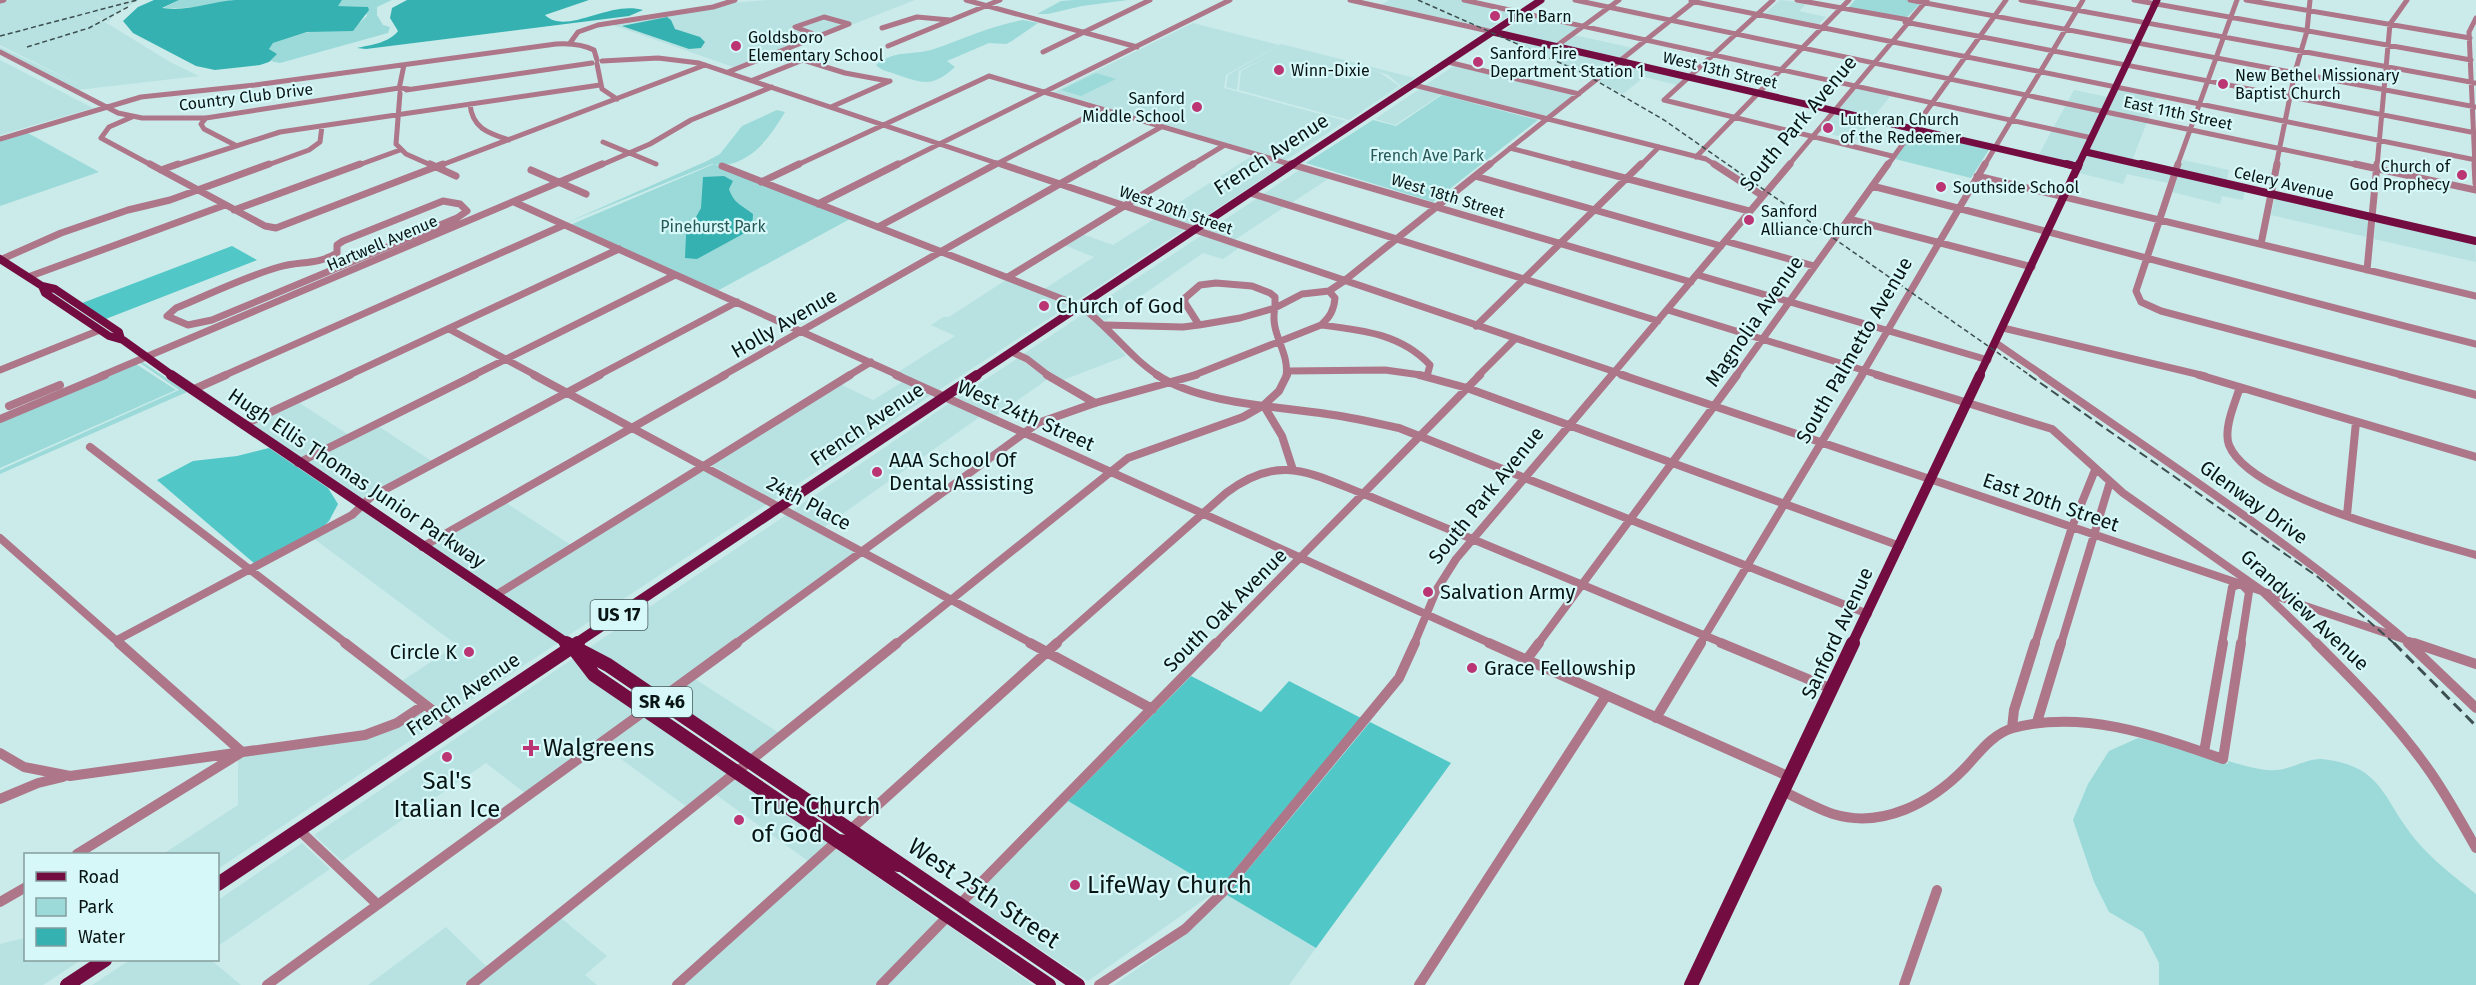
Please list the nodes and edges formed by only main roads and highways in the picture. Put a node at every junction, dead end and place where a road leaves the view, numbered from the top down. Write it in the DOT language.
graph roads {
  1 [pos="1541,0"];
  2 [pos="2156,2"];
  3 [pos="1493,32"];
  4 [pos="2086,152"];
  5 [pos="2078,167"];
  6 [pos="2476,241"];
  7 [pos="0,259"];
  8 [pos="42,286"];
  9 [pos="121,339"];
  10 [pos="572,647"];
  11 [pos="837,841"];
  12 [pos="901,865"];
  13 [pos="219,883"];
  14 [pos="103,961"];
  15 [pos="67,985"];
  16 [pos="1049,985"];
  17 [pos="1078,985"];
  18 [pos="1691,985"];
  1 -- 3 [label="main road, French Avenue / US 17"];
  2 -- 4 [label="main road, Sanford Avenue"];
  3 -- 5 [label="main road, West 13th Street"];
  3 -- 10 [label="main road, French Avenue / US 17"];
  4 -- 5 [label="main road, Sanford Avenue"];
  4 -- 6 [label="main road, Celery Avenue"];
  5 -- 18 [label="main road, Sanford Avenue"];
  7 -- 8 [label="main road, Hugh Ellis Thomas Junior Parkway"];
  8 -- 9 [label="main road, Hugh Ellis Thomas Junior Parkway"];
  8 -- 9 [label="main road, Hugh Ellis Thomas Junior Parkway"];
  9 -- 10 [label="main road, Hugh Ellis Thomas Junior Parkway"];
  10 -- 11 [label="main road, West 25th Street / SR 46"];
  10 -- 12 [label="main road, West 25th Street / SR 46"];
  10 -- 13 [label="main road, French Avenue / US 17"];
  11 -- 12 [label="main road"];
  11 -- 16 [label="main road, West 25th Street / SR 46"];
  12 -- 17 [label="main road, West 25th Street / SR 46"];
  14 -- 15 [label="main road"];
}
